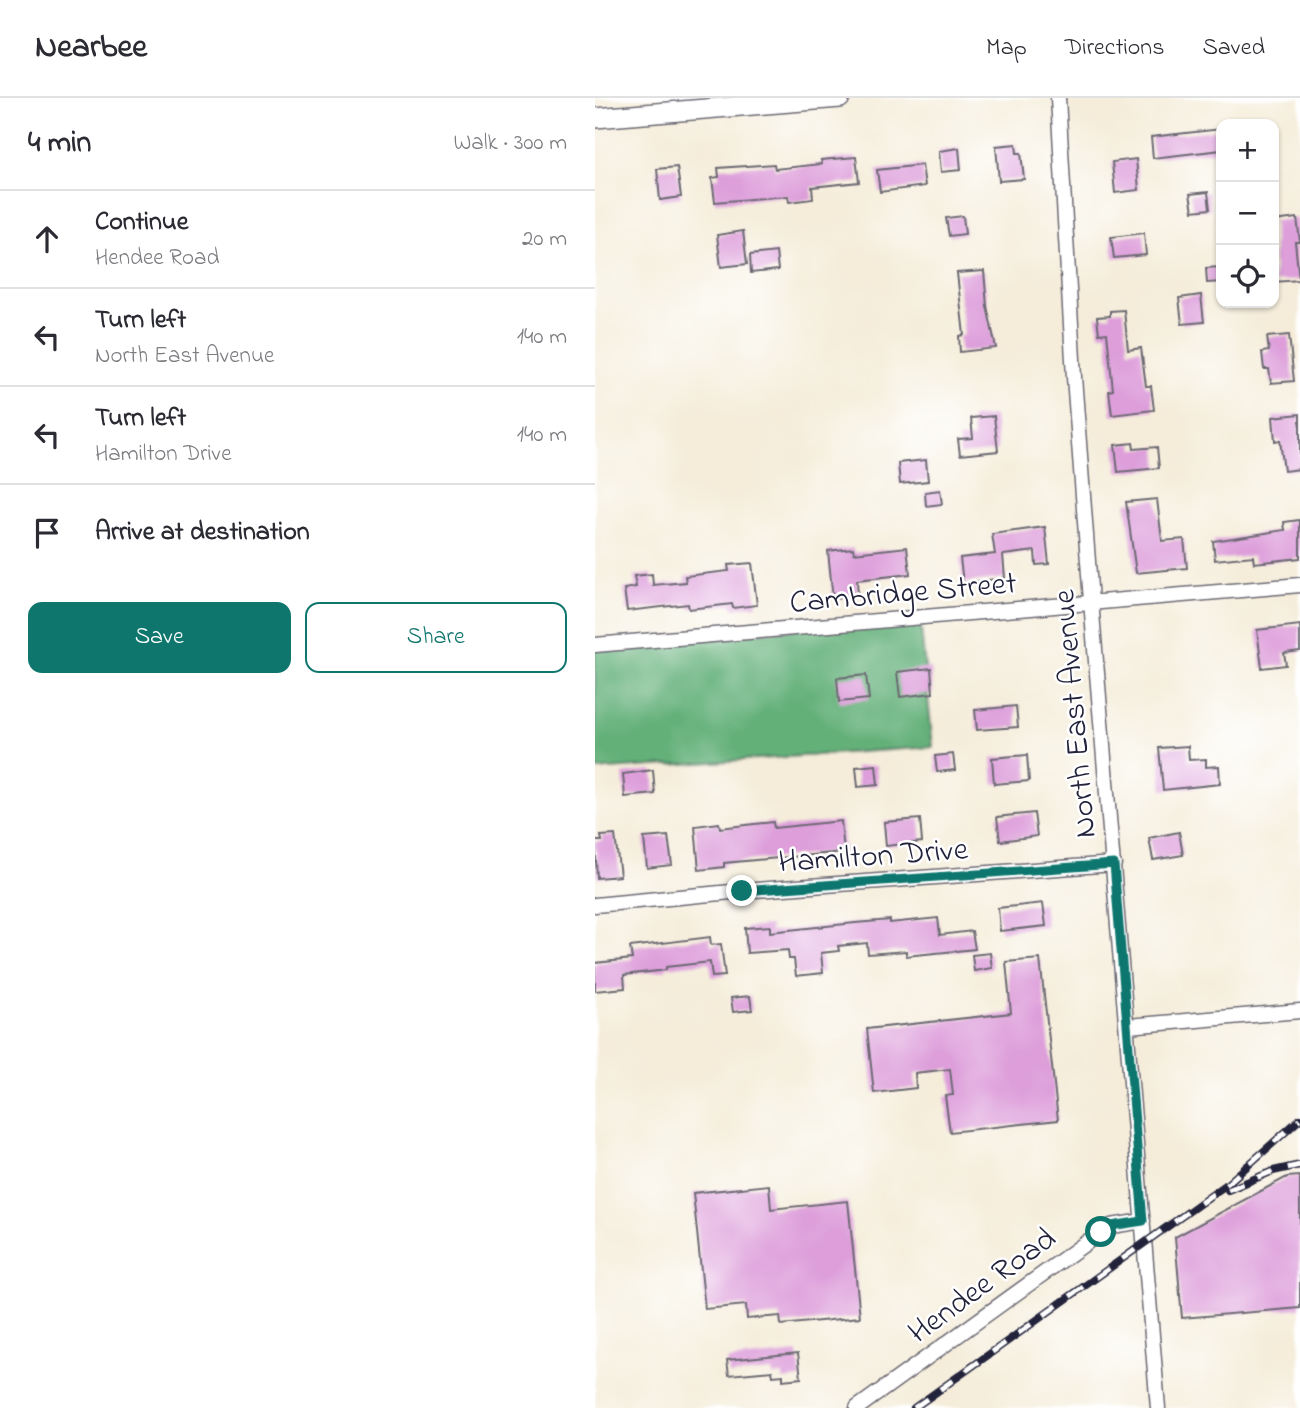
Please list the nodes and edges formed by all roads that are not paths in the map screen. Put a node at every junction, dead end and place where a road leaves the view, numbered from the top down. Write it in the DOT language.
graph roads {
  1 [pos="840,98"];
  2 [pos="1058,98"];
  3 [pos="688,104"];
  4 [pos="595,118"];
  5 [pos="1300,585"];
  6 [pos="1091,601"];
  7 [pos="595,645"];
  8 [pos="1114,864"];
  9 [pos="595,905"];
  10 [pos="1300,1011"];
  11 [pos="1128,1026"];
  12 [pos="1143,1221"];
  13 [pos="857,1408"];
  14 [pos="1158,1408"];
  1 -- 3 [label="main road"];
  2 -- 6 [label="street, North East Avenue"];
  3 -- 4 [label="main road"];
  5 -- 6 [label="street, Cambridge Street"];
  6 -- 7 [label="street, Cambridge Street"];
  6 -- 8 [label="street, North East Avenue"];
  8 -- 9 [label="street, Hamilton Drive"];
  8 -- 11 [label="street, North East Avenue"];
  10 -- 11 [label="street"];
  11 -- 12 [label="street, North East Avenue"];
  12 -- 13 [label="street, Hendee Road"];
  12 -- 14 [label="street, North East Avenue"];
}
